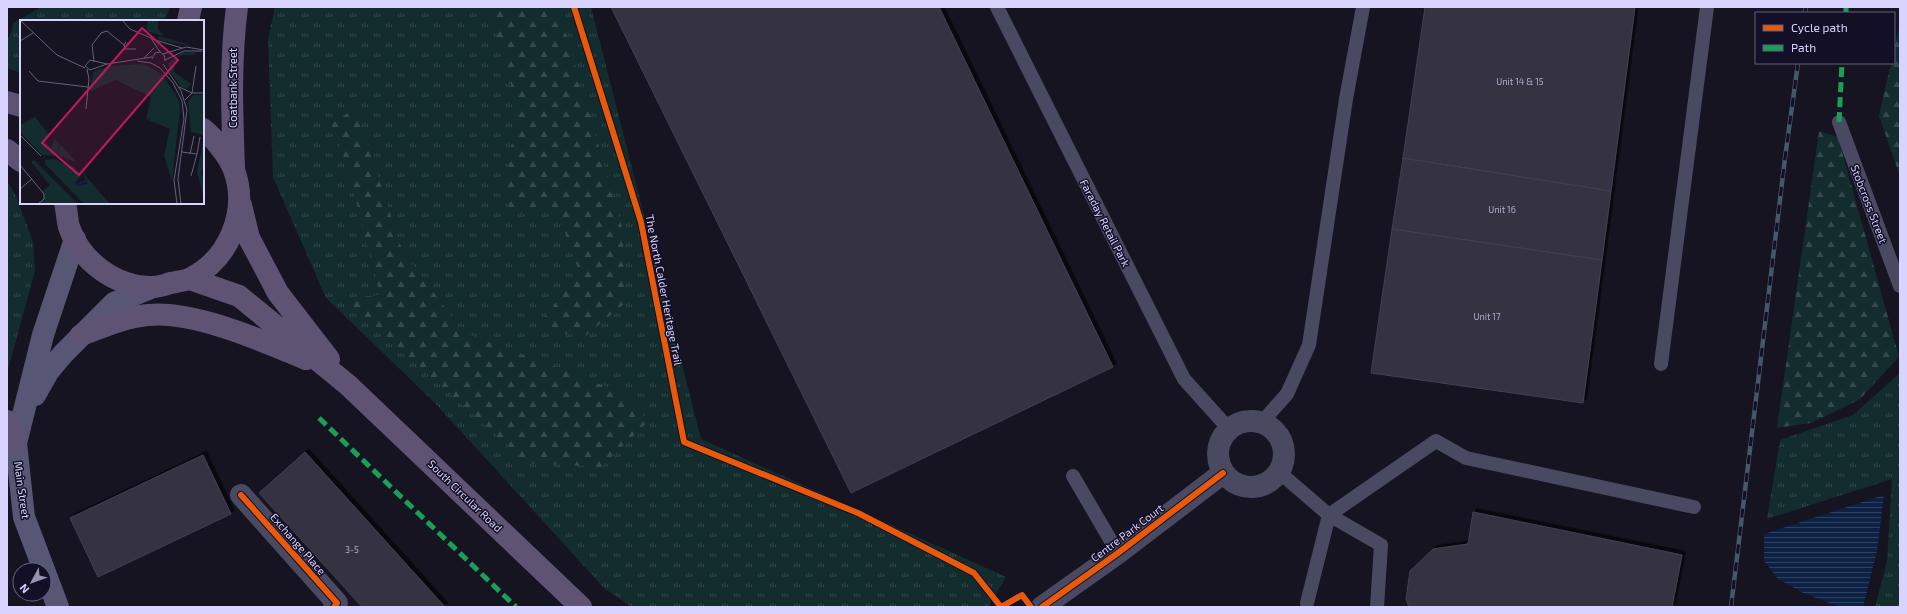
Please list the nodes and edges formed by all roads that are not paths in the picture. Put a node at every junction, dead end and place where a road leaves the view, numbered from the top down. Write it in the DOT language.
graph roads {
  1 [pos="191,7"];
  2 [pos="237,7"];
  3 [pos="997,7"];
  4 [pos="1363,7"];
  5 [pos="1707,7"];
  6 [pos="188,20"];
  7 [pos="7,102"];
  8 [pos="20,106"];
  9 [pos="1839,122"];
  10 [pos="204,130"];
  11 [pos="7,150"];
  12 [pos="20,160"];
  13 [pos="234,169"];
  14 [pos="240,200"];
  15 [pos="65,204"];
  16 [pos="75,239"];
  17 [pos="190,279"];
  18 [pos="1900,286"];
  19 [pos="153,288"];
  20 [pos="81,335"];
  21 [pos="1661,364"];
  22 [pos="327,368"];
  23 [pos="348,385"];
  24 [pos="15,419"];
  25 [pos="1262,422"];
  26 [pos="1229,429"];
  27 [pos="1279,472"];
  28 [pos="1223,473"];
  29 [pos="1073,476"];
  30 [pos="241,495"];
  31 [pos="1694,507"];
  32 [pos="1329,515"];
  33 [pos="1118,553"];
  34 [pos="1307,603"];
  35 [pos="58,607"];
  36 [pos="334,607"];
  37 [pos="581,607"];
  38 [pos="1042,607"];
  39 [pos="1377,607"];
  1 -- 6 [label="main road"];
  2 -- 13 [label="main road, Coatbank Street"];
  3 -- 26 [label="lane, Faraday Retail Park"];
  4 -- 25 [label="lane"];
  5 -- 21 [label="lane"];
  7 -- 8 [label="main road"];
  9 -- 18 [label="lane, Stobcross Street"];
  10 -- 13 [label="main road"];
  11 -- 12 [label="main road"];
  13 -- 14 [label="main road, South Circular Road"];
  14 -- 17 [label="main road"];
  14 -- 23 [label="main road, South Circular Road"];
  15 -- 16 [label="main road"];
  16 -- 19 [label="main road"];
  16 -- 24 [label="main road"];
  17 -- 19 [label="main road"];
  17 -- 22 [label="main road, South Circular Road"];
  19 -- 20 [label="main road"];
  20 -- 22 [label="main road"];
  20 -- 24 [label="main road"];
  22 -- 23 [label="main road, South Circular Road"];
  23 -- 37 [label="main road, South Circular Road"];
  24 -- 35 [label="main road, Main Street"];
  25 -- 26 [label="street"];
  25 -- 27 [label="street"];
  26 -- 28 [label="street"];
  27 -- 28 [label="street"];
  27 -- 32 [label="lane"];
  28 -- 33 [label="street, Centre Park Court"];
  29 -- 33 [label="lane"];
  30 -- 36 [label="street, Exchange Place"];
  31 -- 32 [label="lane"];
  32 -- 34 [label="lane"];
  32 -- 39 [label="lane"];
  33 -- 38 [label="street, Centre Park Court"];
}
